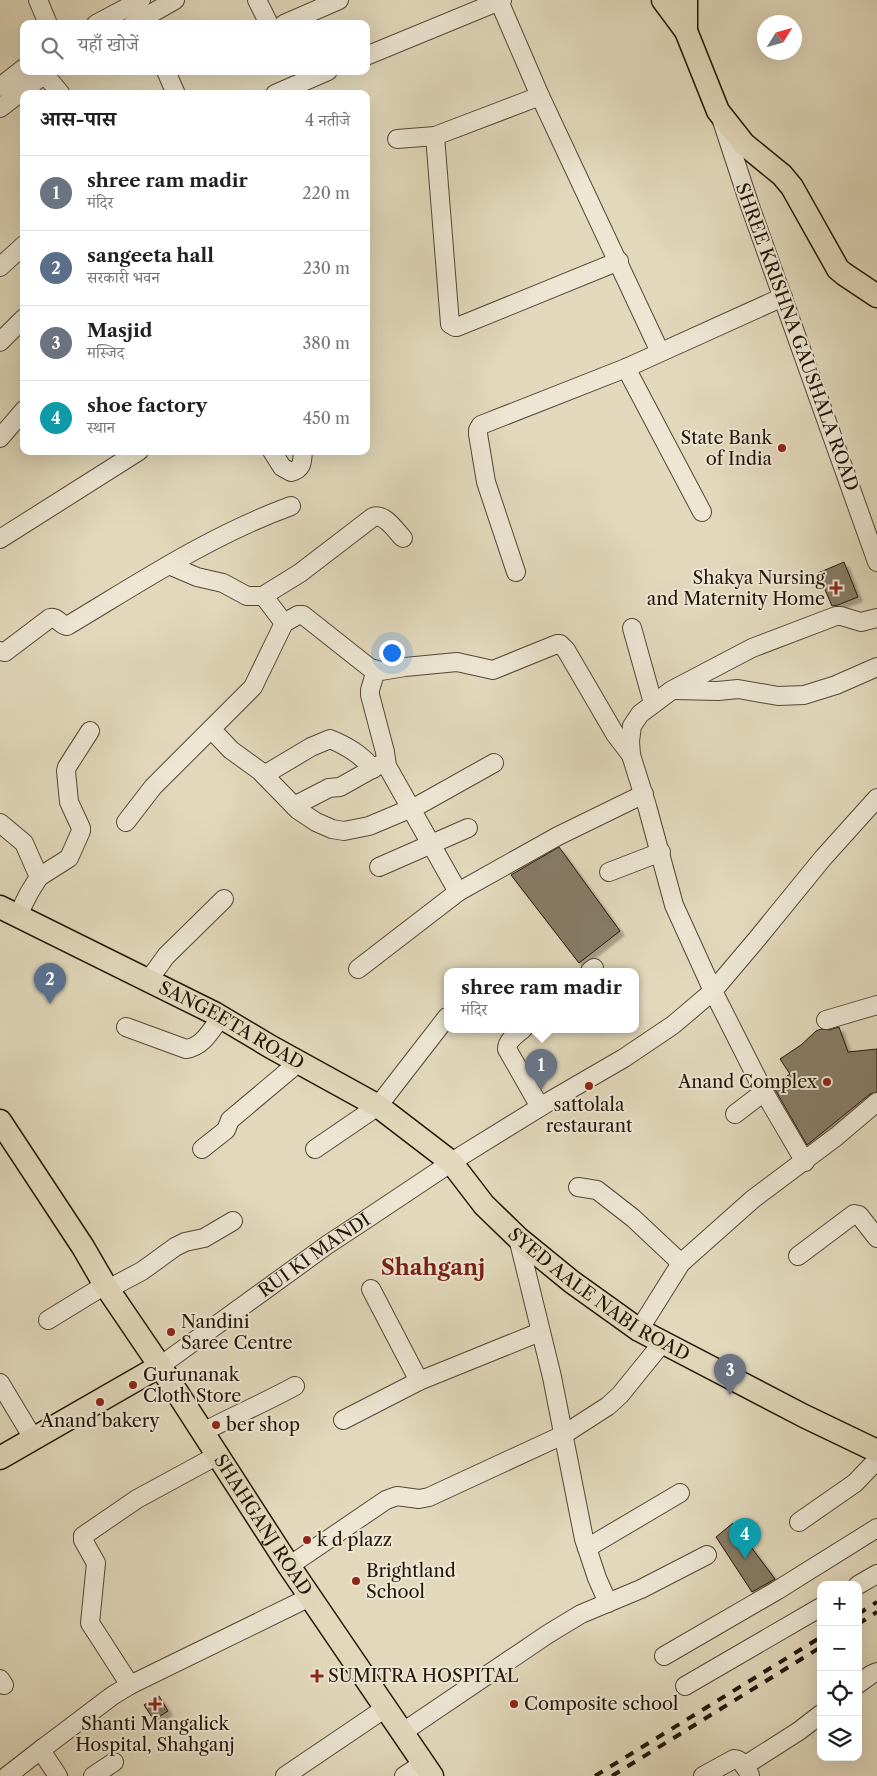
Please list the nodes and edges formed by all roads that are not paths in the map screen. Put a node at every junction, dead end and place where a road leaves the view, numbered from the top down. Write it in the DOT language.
graph roads {
  1 [pos="38,0"];
  2 [pos="175,0"];
  3 [pos="258,0"];
  4 [pos="339,0"];
  5 [pos="663,0"];
  6 [pos="686,0"];
  7 [pos="500,1"];
  8 [pos="139,14"];
  9 [pos="46,20"];
  10 [pos="113,20"];
  11 [pos="267,20"];
  12 [pos="293,20"];
  13 [pos="686,31"];
  14 [pos="370,54"];
  15 [pos="20,71"];
  16 [pos="41,75"];
  17 [pos="47,75"];
  18 [pos="168,75"];
  19 [pos="317,75"];
  20 [pos="296,83"];
  21 [pos="0,87"];
  22 [pos="22,90"];
  23 [pos="58,90"];
  24 [pos="174,90"];
  25 [pos="283,90"];
  26 [pos="20,92"];
  27 [pos="540,96"];
  28 [pos="0,108"];
  29 [pos="718,111"];
  30 [pos="435,136"];
  31 [pos="398,139"];
  32 [pos="20,249"];
  33 [pos="619,261"];
  34 [pos="0,267"];
  35 [pos="783,296"];
  36 [pos="877,296"];
  37 [pos="20,322"];
  38 [pos="0,342"];
  39 [pos="660,352"];
  40 [pos="626,368"];
  41 [pos="20,415"];
  42 [pos="0,438"];
  43 [pos="133,455"];
  44 [pos="274,455"];
  45 [pos="302,455"];
  46 [pos="291,506"];
  47 [pos="702,512"];
  48 [pos="403,538"];
  49 [pos="0,539"];
  50 [pos="877,562"];
  51 [pos="169,565"];
  52 [pos="516,572"];
  53 [pos="265,596"];
  54 [pos="877,618"];
  55 [pos="284,623"];
  56 [pos="632,628"];
  57 [pos="0,651"];
  58 [pos="877,667"];
  59 [pos="376,670"];
  60 [pos="672,690"];
  61 [pos="653,703"];
  62 [pos="212,730"];
  63 [pos="90,731"];
  64 [pos="631,755"];
  65 [pos="494,763"];
  66 [pos="379,765"];
  67 [pos="264,775"];
  68 [pos="644,794"];
  69 [pos="877,798"];
  70 [pos="294,806"];
  71 [pos="410,809"];
  72 [pos="126,822"];
  73 [pos="0,823"];
  74 [pos="468,828"];
  75 [pos="431,845"];
  76 [pos="661,852"];
  77 [pos="379,867"];
  78 [pos="609,872"];
  79 [pos="39,877"];
  80 [pos="458,892"];
  81 [pos="224,899"];
  82 [pos="9,911"];
  83 [pos="358,969"];
  84 [pos="148,981"];
  85 [pos="713,991"];
  86 [pos="877,1005"];
  87 [pos="221,1017"];
  88 [pos="826,1020"];
  89 [pos="444,1021"];
  90 [pos="126,1027"];
  91 [pos="518,1033"];
  92 [pos="299,1062"];
  93 [pos="764,1092"];
  94 [pos="877,1102"];
  95 [pos="378,1106"];
  96 [pos="540,1107"];
  97 [pos="735,1114"];
  98 [pos="0,1121"];
  99 [pos="202,1149"];
  100 [pos="315,1149"];
  101 [pos="451,1162"];
  102 [pos="805,1162"];
  103 [pos="578,1186"];
  104 [pos="234,1221"];
  105 [pos="518,1238"];
  106 [pos="877,1238"];
  107 [pos="798,1256"];
  108 [pos="681,1263"];
  109 [pos="106,1287"];
  110 [pos="371,1289"];
  111 [pos="48,1320"];
  112 [pos="639,1330"];
  113 [pos="540,1332"];
  114 [pos="663,1342"];
  115 [pos="160,1366"];
  116 [pos="419,1381"];
  117 [pos="0,1383"];
  118 [pos="295,1386"];
  119 [pos="343,1420"];
  120 [pos="202,1432"];
  121 [pos="563,1435"];
  122 [pos="33,1438"];
  123 [pos="874,1448"];
  124 [pos="218,1455"];
  125 [pos="0,1458"];
  126 [pos="680,1493"];
  127 [pos="799,1522"];
  128 [pos="877,1528"];
  129 [pos="587,1548"];
  130 [pos="707,1555"];
  131 [pos="290,1566"];
  132 [pos="877,1574"];
  133 [pos="862,1583"];
  134 [pos="310,1597"];
  135 [pos="608,1603"];
  136 [pos="817,1609"];
  137 [pos="664,1656"];
  138 [pos="130,1685"];
  139 [pos="685,1686"];
  140 [pos="387,1708"];
  141 [pos="818,1716"];
  142 [pos="403,1732"];
  143 [pos="43,1748"];
  144 [pos="114,1762"];
  145 [pos="428,1770"];
  146 [pos="748,1771"];
  147 [pos="7,1776"];
  148 [pos="58,1776"];
  149 [pos="93,1776"];
  150 [pos="285,1776"];
  151 [pos="404,1776"];
  152 [pos="703,1776"];
  1 -- 9 [label="street"];
  2 -- 8 [label="street"];
  3 -- 11 [label="street"];
  4 -- 12 [label="street"];
  5 -- 13 [label="main road"];
  6 -- 13 [label="main road"];
  7 -- 14 [label="street"];
  7 -- 27 [label="street"];
  8 -- 10 [label="street"];
  13 -- 29 [label="main road"];
  15 -- 21 [label="street"];
  16 -- 22 [label="street"];
  17 -- 23 [label="street"];
  18 -- 24 [label="street"];
  19 -- 20 [label="street"];
  20 -- 25 [label="street"];
  26 -- 28 [label="street"];
  27 -- 30 [label="street"];
  27 -- 33 [label="street"];
  29 -- 35 [label="street, SHREE KRISHNA GAUSHALA ROAD"];
  29 -- 36 [label="main road"];
  30 -- 31 [label="street"];
  30 -- 33 [label="street"];
  32 -- 34 [label="street"];
  33 -- 39 [label="street"];
  35 -- 39 [label="street"];
  35 -- 50 [label="street, SHREE KRISHNA GAUSHALA ROAD"];
  37 -- 38 [label="street"];
  39 -- 40 [label="street"];
  40 -- 47 [label="street"];
  40 -- 52 [label="street"];
  41 -- 42 [label="street"];
  43 -- 49 [label="street"];
  44 -- 45 [label="street"];
  46 -- 51 [label="street"];
  48 -- 53 [label="street"];
  51 -- 53 [label="street"];
  51 -- 57 [label="street"];
  53 -- 55 [label="street"];
  54 -- 60 [label="street"];
  55 -- 59 [label="street"];
  55 -- 62 [label="street"];
  56 -- 61 [label="street"];
  58 -- 60 [label="street"];
  59 -- 64 [label="street"];
  59 -- 66 [label="street"];
  60 -- 61 [label="street"];
  61 -- 64 [label="street"];
  62 -- 67 [label="street"];
  62 -- 72 [label="street"];
  63 -- 79 [label="street"];
  64 -- 68 [label="street"];
  65 -- 71 [label="street"];
  66 -- 67 [label="street"];
  66 -- 70 [label="street"];
  66 -- 71 [label="street"];
  67 -- 70 [label="street"];
  68 -- 76 [label="street"];
  68 -- 80 [label="street"];
  69 -- 85 [label="street, RUI KI MANDI"];
  70 -- 71 [label="street"];
  71 -- 75 [label="street"];
  73 -- 79 [label="street"];
  74 -- 75 [label="street"];
  75 -- 77 [label="street"];
  75 -- 80 [label="street"];
  76 -- 78 [label="street"];
  76 -- 85 [label="street"];
  79 -- 82 [label="street"];
  80 -- 83 [label="street"];
  81 -- 84 [label="street"];
  82 -- 84 [label="main road, SANGEETA ROAD"];
  84 -- 87 [label="main road, SANGEETA ROAD"];
  85 -- 93 [label="street"];
  85 -- 96 [label="street, RUI KI MANDI"];
  86 -- 88 [label="street"];
  87 -- 90 [label="street"];
  87 -- 92 [label="main road, SANGEETA ROAD"];
  89 -- 95 [label="street"];
  91 -- 96 [label="street"];
  92 -- 95 [label="main road, SANGEETA ROAD"];
  92 -- 99 [label="street"];
  93 -- 97 [label="street"];
  93 -- 102 [label="street"];
  94 -- 102 [label="street"];
  95 -- 100 [label="street"];
  95 -- 101 [label="main road, SANGEETA ROAD"];
  96 -- 101 [label="street, RUI KI MANDI"];
  98 -- 109 [label="main road, SHAHGANJ ROAD"];
  101 -- 105 [label="main road, SYED AALE NABI ROAD"];
  101 -- 115 [label="street, RUI KI MANDI"];
  102 -- 108 [label="street"];
  103 -- 108 [label="street"];
  104 -- 109 [label="street"];
  105 -- 112 [label="main road, SYED AALE NABI ROAD"];
  105 -- 113 [label="street"];
  106 -- 107 [label="street"];
  108 -- 112 [label="street"];
  109 -- 111 [label="street"];
  109 -- 115 [label="main road, SHAHGANJ ROAD"];
  110 -- 116 [label="street"];
  112 -- 114 [label="main road, SYED AALE NABI ROAD"];
  113 -- 116 [label="street"];
  113 -- 121 [label="street"];
  114 -- 121 [label="street"];
  114 -- 123 [label="main road, SYED AALE NABI ROAD"];
  115 -- 120 [label="main road, SHAHGANJ ROAD"];
  115 -- 122 [label="main road, RUI KI MANDI"];
  116 -- 119 [label="street"];
  117 -- 122 [label="street"];
  118 -- 120 [label="street"];
  120 -- 124 [label="main road, SHAHGANJ ROAD"];
  121 -- 129 [label="street"];
  121 -- 131 [label="street"];
  122 -- 125 [label="main road, RUI KI MANDI"];
  123 -- 127 [label="street"];
  124 -- 131 [label="main road, SHAHGANJ ROAD"];
  124 -- 138 [label="street"];
  126 -- 129 [label="street"];
  128 -- 137 [label="street"];
  129 -- 135 [label="street"];
  130 -- 135 [label="street"];
  131 -- 134 [label="main road, SHAHGANJ ROAD"];
  132 -- 133 [label="street"];
  134 -- 138 [label="street"];
  134 -- 140 [label="main road, SHAHGANJ ROAD"];
  135 -- 142 [label="street"];
  136 -- 139 [label="street"];
  138 -- 143 [label="street"];
  140 -- 142 [label="main road, SHAHGANJ ROAD"];
  140 -- 150 [label="street"];
  141 -- 146 [label="street"];
  142 -- 145 [label="main road, SHAHGANJ ROAD"];
  143 -- 147 [label="street"];
  143 -- 148 [label="street"];
  144 -- 149 [label="street"];
  145 -- 151 [label="street"];
  146 -- 152 [label="street"];
}
